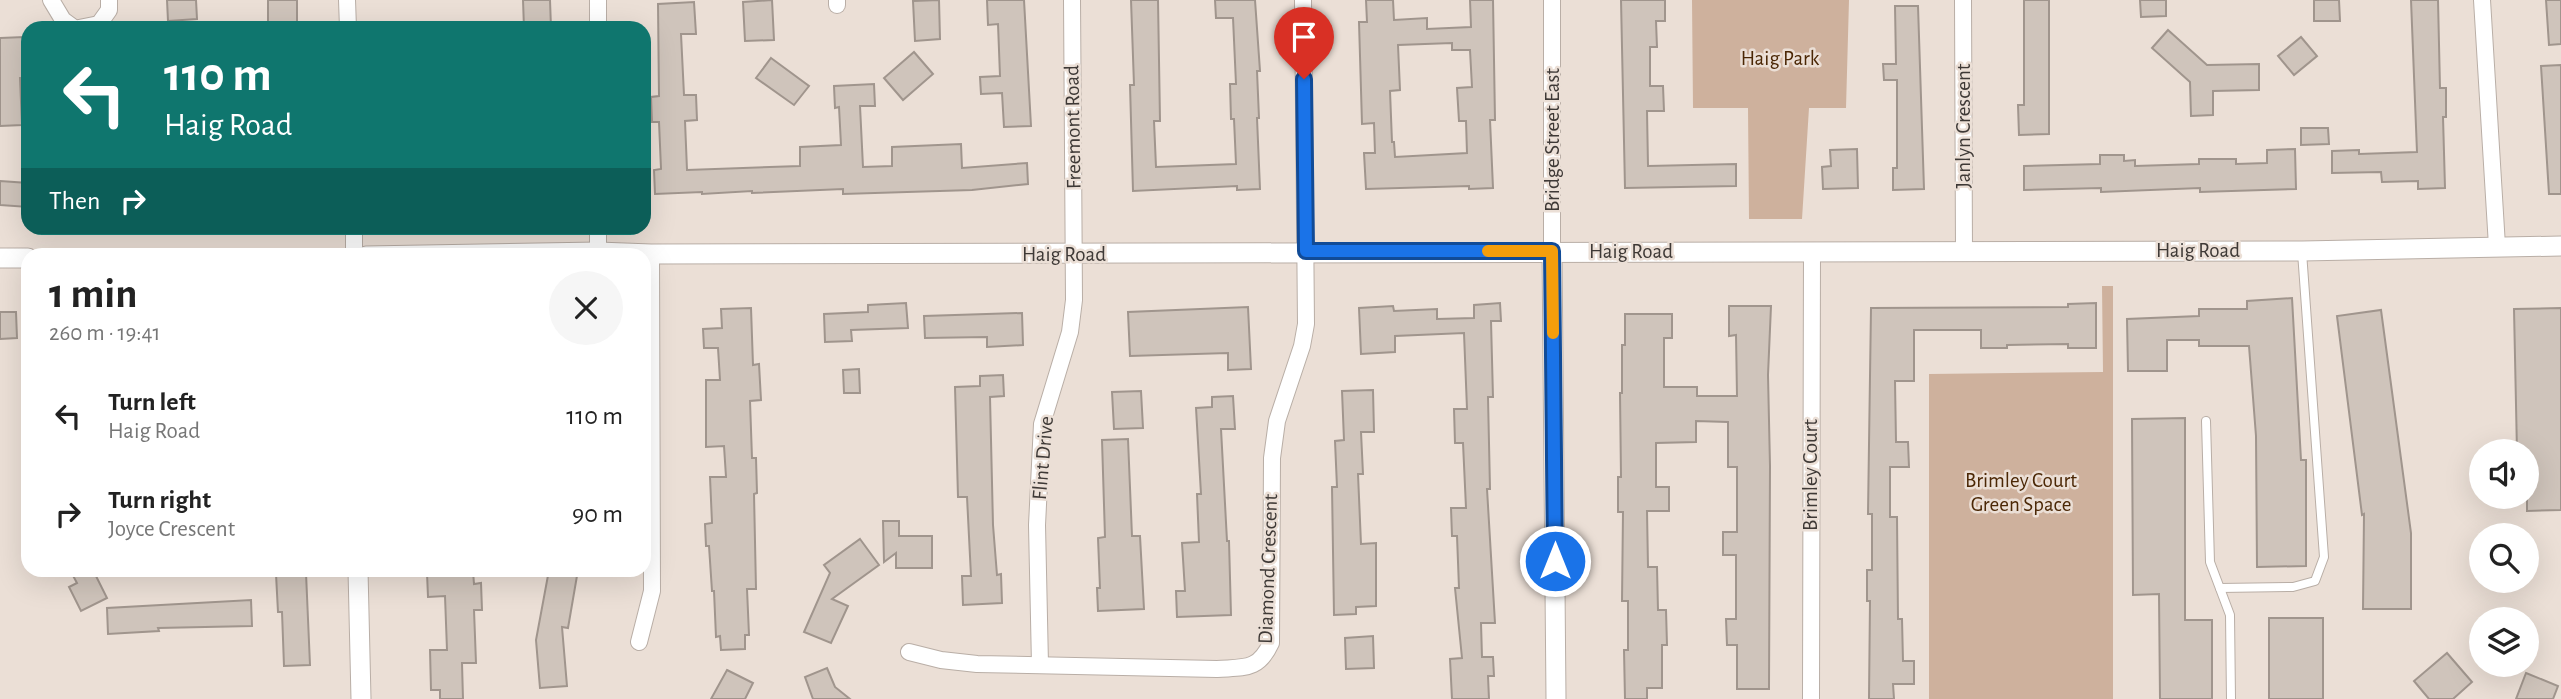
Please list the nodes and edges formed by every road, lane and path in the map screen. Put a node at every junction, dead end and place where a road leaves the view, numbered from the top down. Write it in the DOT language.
graph roads {
  1 [pos="51,0"];
  2 [pos="109,0"];
  3 [pos="347,0"];
  4 [pos="598,0"];
  5 [pos="1072,0"];
  6 [pos="1303,0"];
  7 [pos="1552,0"];
  8 [pos="1963,0"];
  9 [pos="2482,0"];
  10 [pos="65,21"];
  11 [pos="101,21"];
  12 [pos="348,21"];
  13 [pos="598,21"];
  14 [pos="2497,246"];
  15 [pos="2561,246"];
  16 [pos="1306,251"];
  17 [pos="1552,251"];
  18 [pos="1812,251"];
  19 [pos="2302,251"];
  20 [pos="1964,252"];
  21 [pos="651,254"];
  22 [pos="1075,254"];
  23 [pos="0,258"];
  24 [pos="21,258"];
  25 [pos="2206,421"];
  26 [pos="651,422"];
  27 [pos="358,577"];
  28 [pos="2220,588"];
  29 [pos="639,642"];
  30 [pos="909,652"];
  31 [pos="1040,665"];
  32 [pos="361,699"];
  33 [pos="1556,699"];
  34 [pos="1811,699"];
  35 [pos="2231,699"];
  1 -- 10 [label="street"];
  2 -- 11 [label="street"];
  3 -- 12 [label="street"];
  4 -- 13 [label="street"];
  5 -- 22 [label="street, Freemont Road"];
  6 -- 16 [label="street, Diamond Crescent"];
  7 -- 17 [label="street, Bridge Street East"];
  8 -- 20 [label="street, Janlyn Crescent"];
  9 -- 14 [label="street"];
  14 -- 15 [label="street, Haig Road"];
  14 -- 19 [label="street, Haig Road"];
  16 -- 17 [label="street, Haig Road"];
  16 -- 22 [label="street, Haig Road"];
  16 -- 31 [label="street, Diamond Crescent"];
  17 -- 18 [label="street, Haig Road"];
  17 -- 33 [label="street, Bridge Street East"];
  18 -- 20 [label="street, Haig Road"];
  18 -- 34 [label="street, Brimley Court"];
  19 -- 20 [label="street, Haig Road"];
  19 -- 28 [label="lane"];
  21 -- 22 [label="street, Haig Road"];
  22 -- 31 [label="street, Flint Drive"];
  23 -- 24 [label="street"];
  25 -- 28 [label="lane"];
  26 -- 29 [label="street"];
  27 -- 32 [label="street"];
  28 -- 35 [label="lane"];
  30 -- 31 [label="street, Diamond Crescent"];
}
